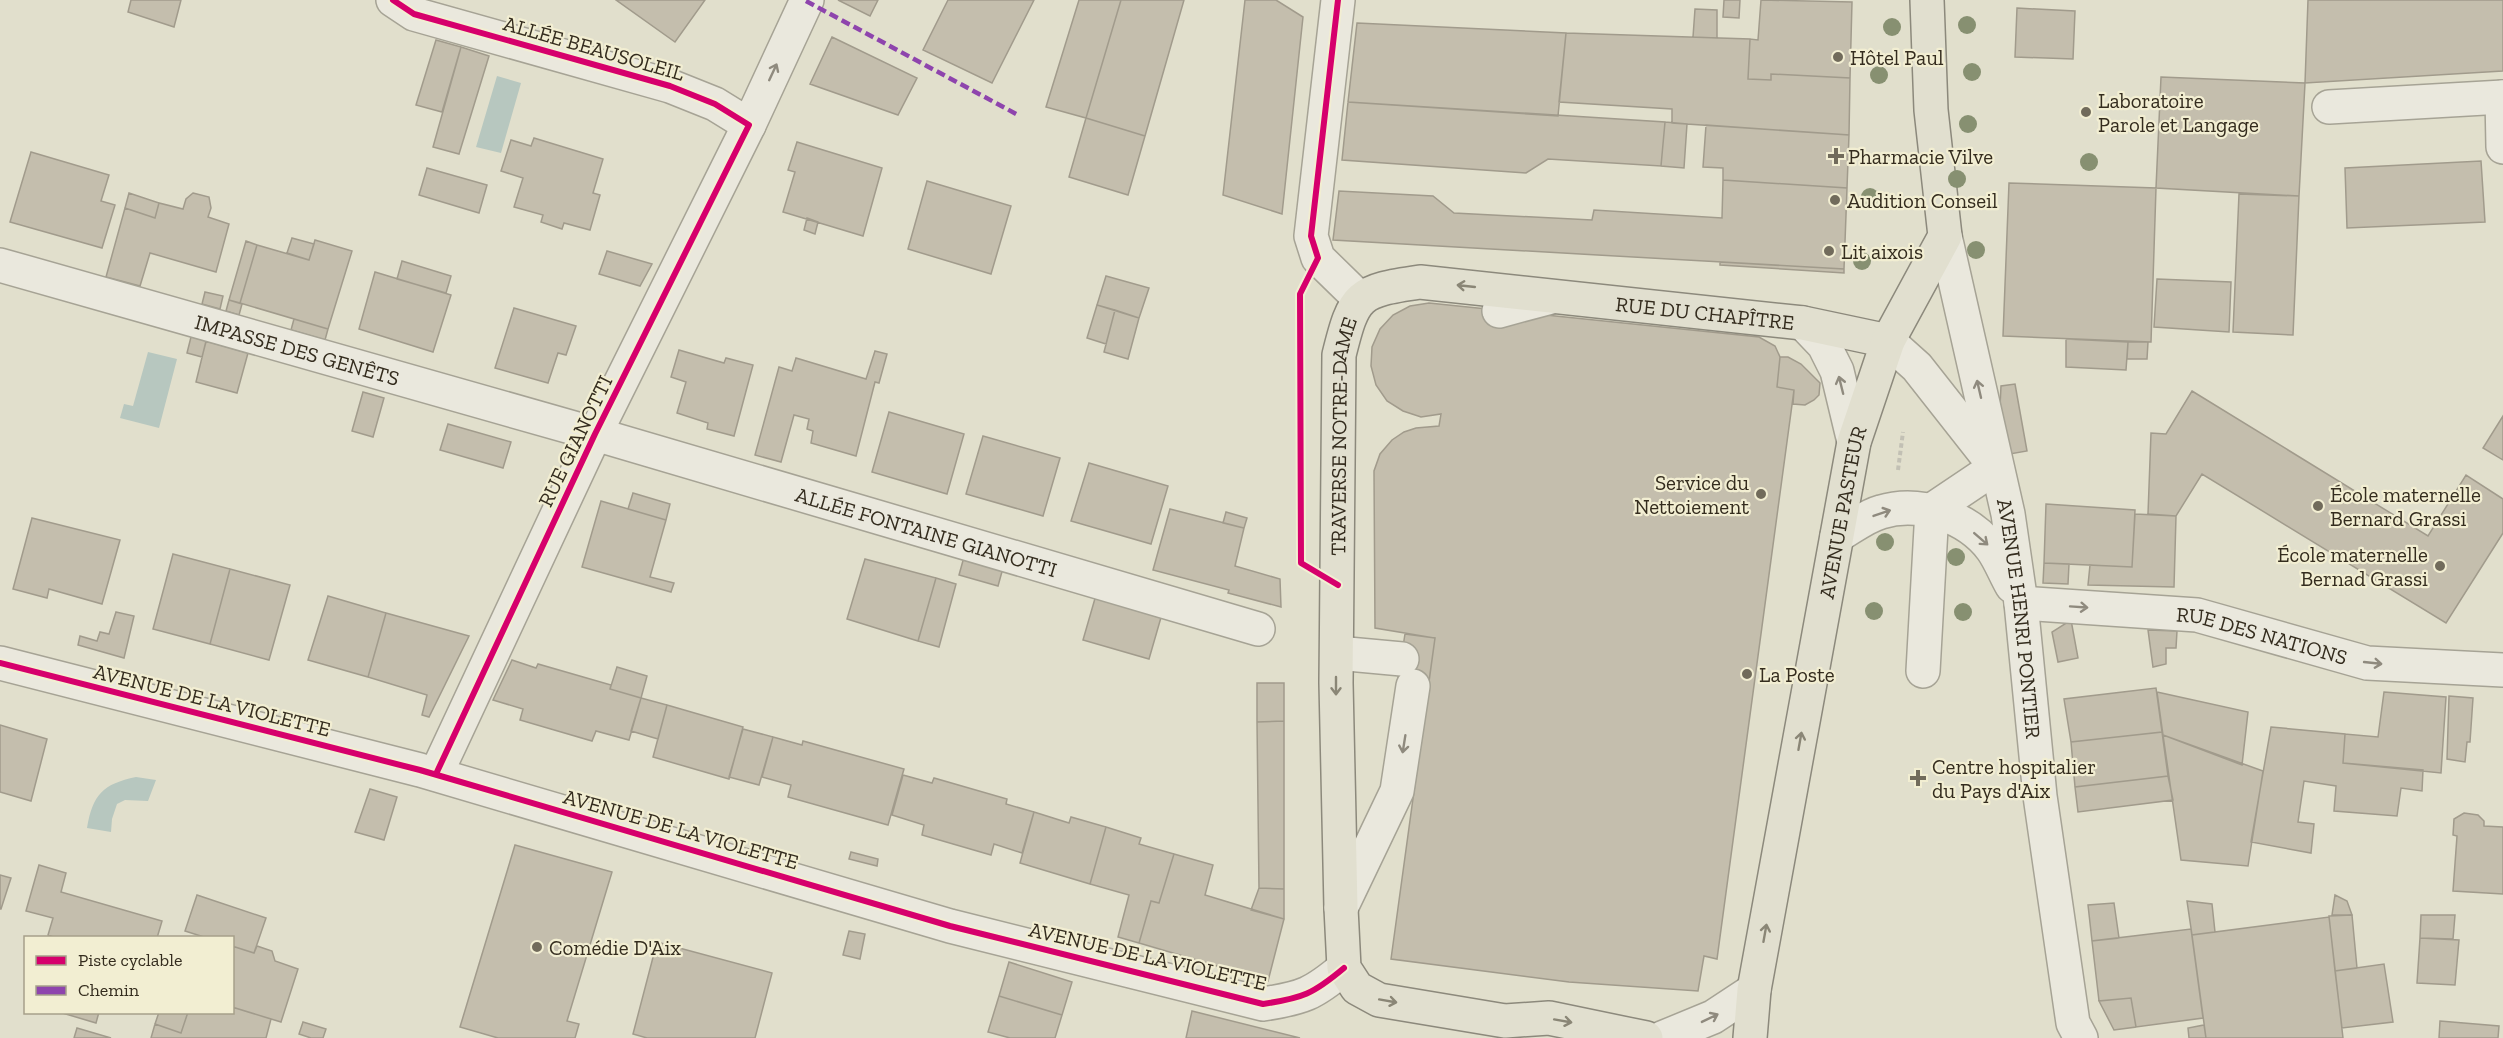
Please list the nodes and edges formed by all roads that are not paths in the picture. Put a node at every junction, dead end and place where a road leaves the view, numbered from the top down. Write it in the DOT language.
graph roads {
  1 [pos="393,0"];
  2 [pos="807,0"];
  3 [pos="1338,0"];
  4 [pos="1928,0"];
  5 [pos="2503,97"];
  6 [pos="2329,107"];
  7 [pos="749,125"];
  8 [pos="2503,147"];
  9 [pos="1945,236"];
  10 [pos="0,265"];
  11 [pos="1556,296"];
  12 [pos="1360,299"];
  13 [pos="1499,310"];
  14 [pos="1803,322"];
  15 [pos="1888,341"];
  16 [pos="595,434"];
  17 [pos="1854,442"];
  18 [pos="1996,467"];
  19 [pos="1932,510"];
  20 [pos="1837,536"];
  21 [pos="2021,603"];
  22 [pos="1258,629"];
  23 [pos="1337,653"];
  24 [pos="0,663"];
  25 [pos="2503,670"];
  26 [pos="1923,671"];
  27 [pos="436,774"];
  28 [pos="1341,908"];
  29 [pos="1344,968"];
  30 [pos="1754,990"];
  31 [pos="1517,1030"];
  32 [pos="1646,1038"];
  33 [pos="1662,1038"];
  34 [pos="1750,1038"];
  35 [pos="2081,1038"];
  1 -- 7 [label="street, ALLÉE BEAUSOLEIL"];
  7 -- 2 [label="street, RUE GIANOTTI, one-way"];
  3 -- 12 [label="street, TRAVERSE NOTRE-DAME"];
  4 -- 9 [label="main road"];
  5 -- 6 [label="street"];
  5 -- 8 [label="street"];
  7 -- 16 [label="street, RUE GIANOTTI"];
  9 -- 15 [label="main road, AVENUE PASTEUR"];
  18 -- 9 [label="street, AVENUE HENRI PONTIER, one-way"];
  10 -- 16 [label="street, IMPASSE DES GENÊTS"];
  11 -- 12 [label="main road, RUE DU CHAPÎTRE, one-way"];
  11 -- 13 [label="street"];
  11 -- 14 [label="main road, RUE DU CHAPÎTRE"];
  12 -- 23 [label="main road, TRAVERSE NOTRE-DAME"];
  14 -- 15 [label="main road, RUE DU CHAPÎTRE"];
  17 -- 14 [label="street, one-way"];
  15 -- 17 [label="main road, AVENUE PASTEUR"];
  15 -- 18 [label="street, RUE DU CHAPÎTRE"];
  16 -- 22 [label="street, ALLÉE FONTAINE GIANOTTI"];
  16 -- 27 [label="street, RUE GIANOTTI"];
  17 -- 20 [label="main road, AVENUE PASTEUR"];
  18 -- 19 [label="street"];
  18 -- 21 [label="street, AVENUE HENRI PONTIER"];
  20 -- 19 [label="street, one-way"];
  19 -- 21 [label="street, one-way"];
  19 -- 26 [label="street"];
  30 -- 20 [label="main road, AVENUE PASTEUR, one-way"];
  21 -- 25 [label="street, RUE DES NATIONS, one-way"];
  21 -- 35 [label="street, AVENUE HENRI PONTIER"];
  23 -- 28 [label="main road, TRAVERSE NOTRE-DAME, one-way"];
  23 -- 28 [label="street, one-way"];
  24 -- 27 [label="street, AVENUE DE LA VIOLETTE"];
  27 -- 29 [label="street, AVENUE DE LA VIOLETTE"];
  28 -- 29 [label="main road, TRAVERSE NOTRE-DAME"];
  29 -- 31 [label="main road, one-way"];
  33 -- 30 [label="street, one-way"];
  30 -- 34 [label="main road, AVENUE PASTEUR"];
  31 -- 32 [label="main road, one-way"];
}
